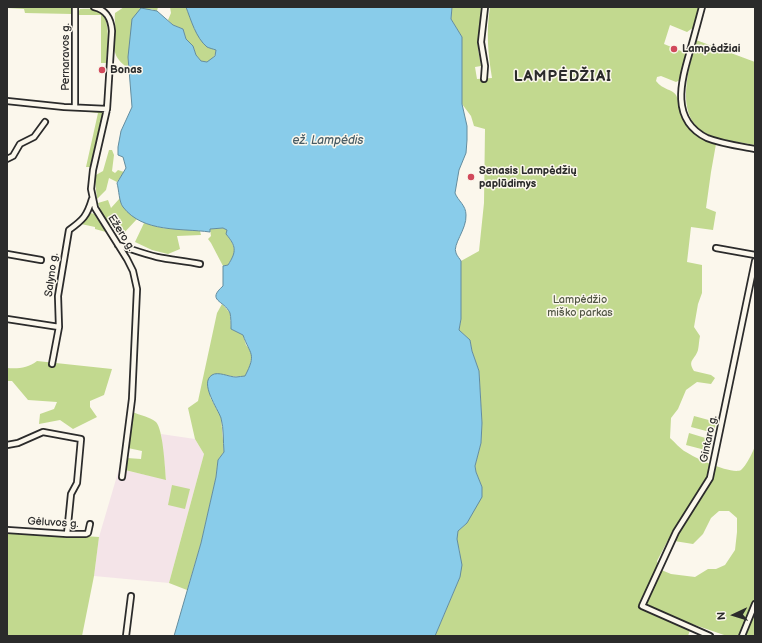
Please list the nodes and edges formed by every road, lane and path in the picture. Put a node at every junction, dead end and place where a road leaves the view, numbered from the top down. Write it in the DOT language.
graph roads {
  1 [pos="76,7"];
  2 [pos="94,7"];
  3 [pos="485,7"];
  4 [pos="702,7"];
  5 [pos="484,79"];
  6 [pos="7,101"];
  7 [pos="75,108"];
  8 [pos="107,109"];
  9 [pos="45,122"];
  10 [pos="755,149"];
  11 [pos="7,159"];
  12 [pos="93,198"];
  13 [pos="118,245"];
  14 [pos="716,248"];
  15 [pos="7,254"];
  16 [pos="755,255"];
  17 [pos="41,260"];
  18 [pos="755,261"];
  19 [pos="200,264"];
  20 [pos="7,319"];
  21 [pos="59,327"];
  22 [pos="52,364"];
  23 [pos="7,445"];
  24 [pos="122,478"];
  25 [pos="90,524"];
  26 [pos="7,530"];
  27 [pos="67,534"];
  28 [pos="131,596"];
  29 [pos="755,604"];
  30 [pos="126,636"];
  31 [pos="710,636"];
  32 [pos="742,636"];
  1 -- 7 [label="street, Pernaravos g."];
  2 -- 8 [label="street, Ežero g."];
  3 -- 5 [label="street"];
  4 -- 10 [label="street"];
  6 -- 7 [label="street"];
  7 -- 8 [label="street"];
  8 -- 12 [label="street, Ežero g."];
  9 -- 11 [label="street"];
  12 -- 13 [label="street, Ežero g."];
  12 -- 21 [label="street, Salyno g."];
  13 -- 19 [label="street"];
  13 -- 24 [label="street, Ežero g."];
  14 -- 16 [label="street"];
  15 -- 17 [label="street"];
  18 -- 31 [label="street, Gintaro g."];
  20 -- 21 [label="street"];
  21 -- 22 [label="street, Salyno g."];
  23 -- 27 [label="street"];
  25 -- 27 [label="street, Gėluvos g."];
  26 -- 27 [label="street, Gėluvos g."];
  28 -- 30 [label="street"];
  29 -- 32 [label="street"];
}
